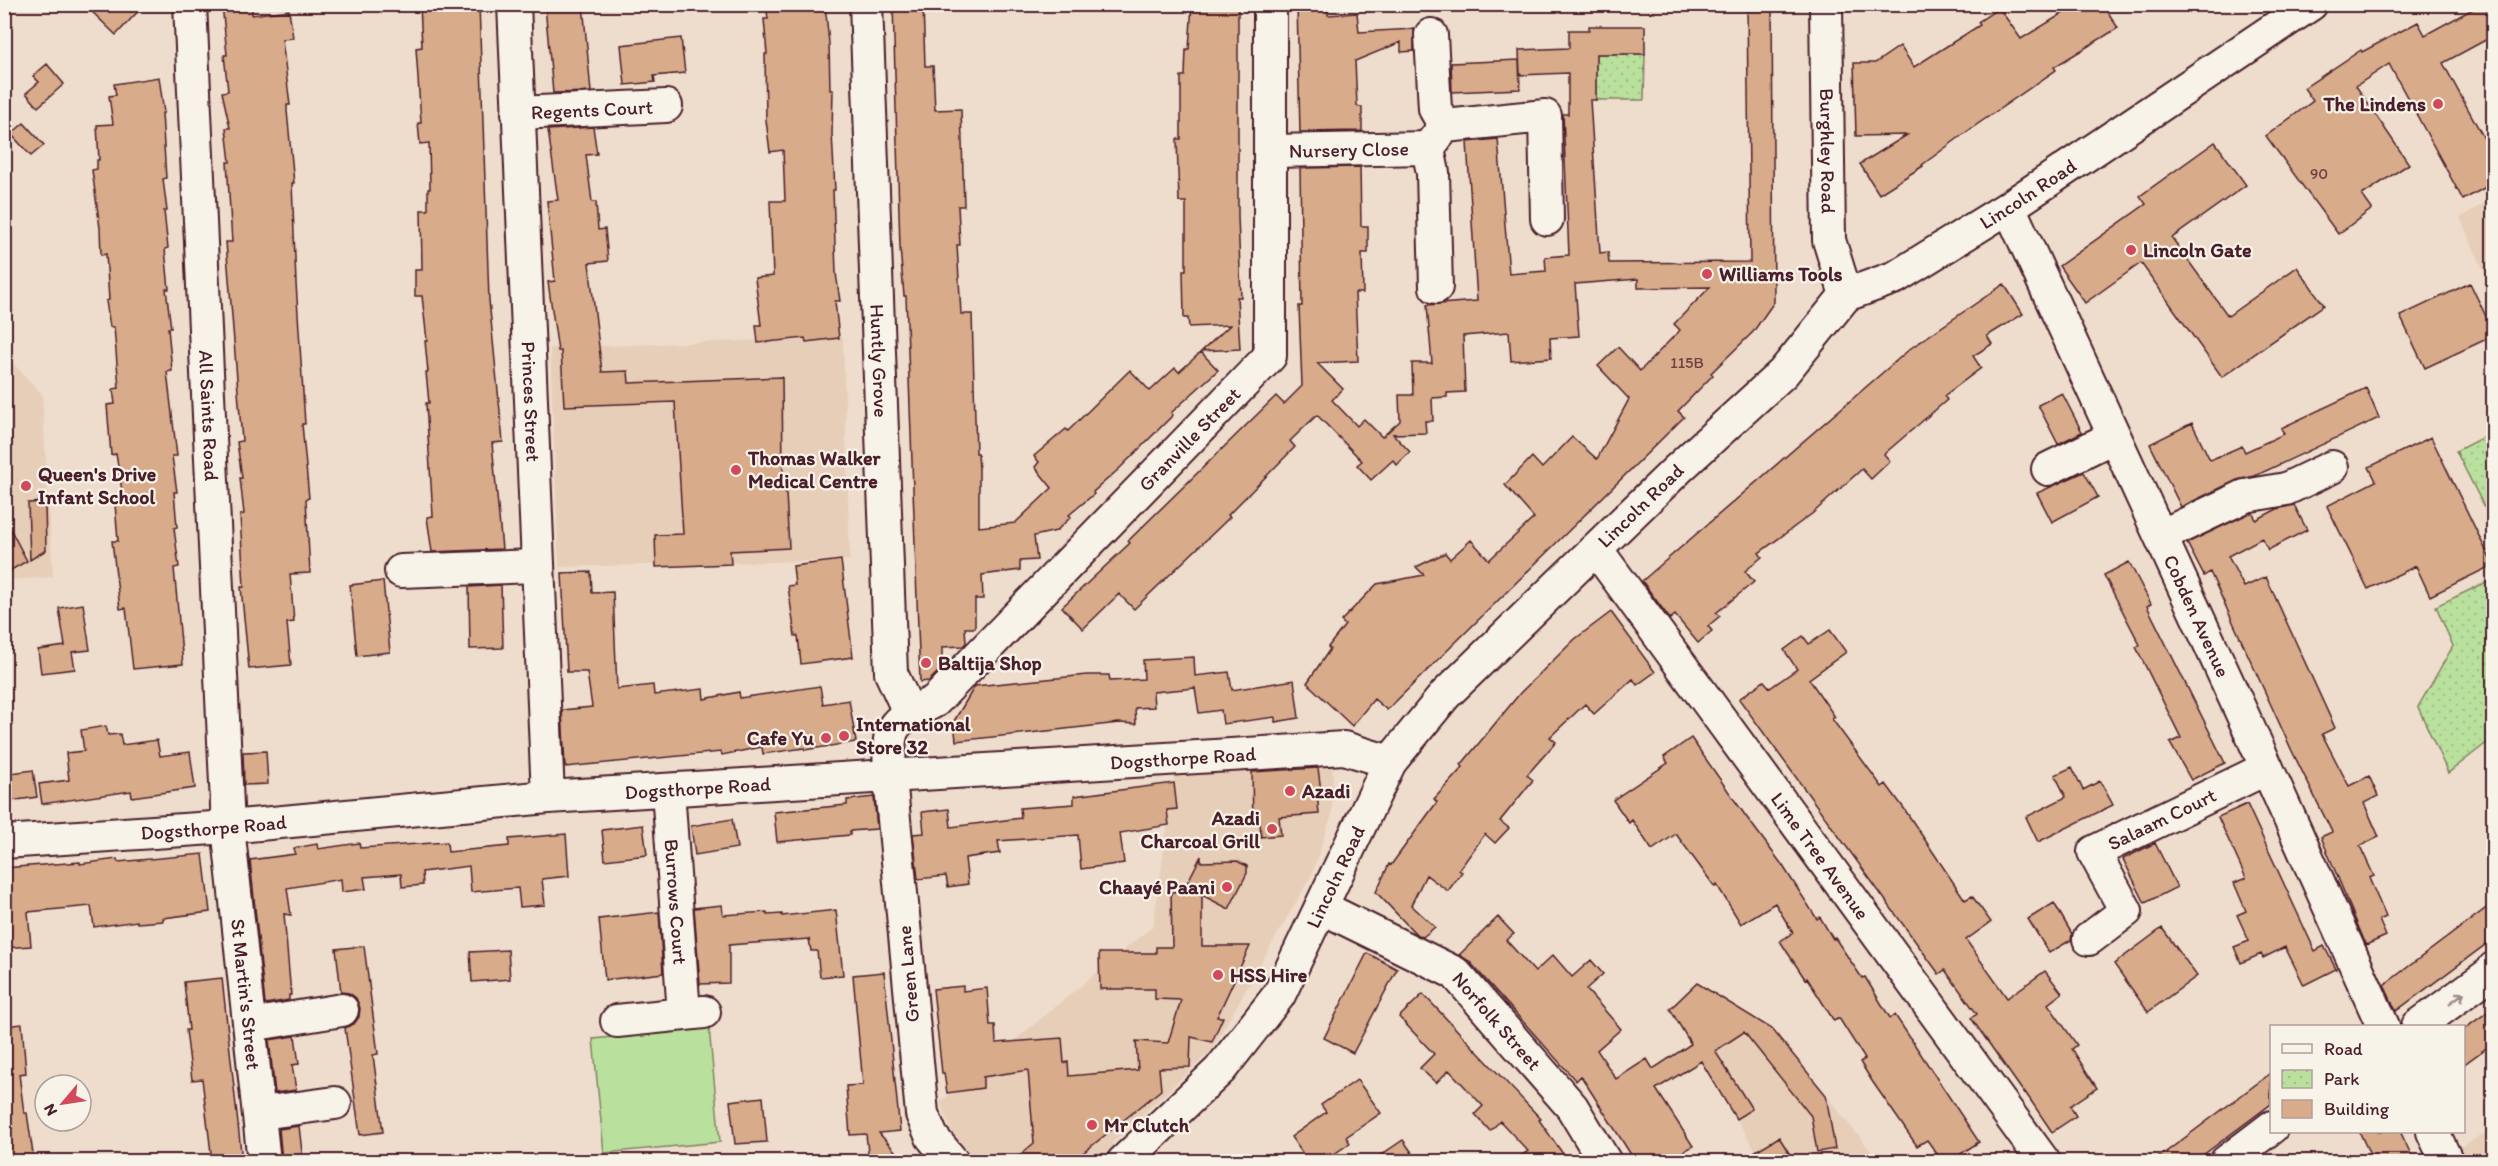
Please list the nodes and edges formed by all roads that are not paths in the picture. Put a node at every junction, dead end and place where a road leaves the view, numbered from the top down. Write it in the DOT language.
graph roads {
  1 [pos="190,4"];
  2 [pos="514,4"];
  3 [pos="866,4"];
  4 [pos="1270,4"];
  5 [pos="1826,4"];
  6 [pos="2311,4"];
  7 [pos="1431,35"];
  8 [pos="666,106"];
  9 [pos="518,113"];
  10 [pos="1436,137"];
  11 [pos="1271,151"];
  12 [pos="2009,207"];
  13 [pos="1547,219"];
  14 [pos="1436,287"];
  15 [pos="1846,295"];
  16 [pos="2114,437"];
  17 [pos="2332,467"];
  18 [pos="2048,469"];
  19 [pos="2161,536"];
  20 [pos="1596,549"];
  21 [pos="538,566"];
  22 [pos="401,571"];
  23 [pos="910,714"];
  24 [pos="1390,762"];
  25 [pos="2267,768"];
  26 [pos="890,777"];
  27 [pos="668,790"];
  28 [pos="548,797"];
  29 [pos="228,827"];
  30 [pos="4,842"];
  31 [pos="1321,907"];
  32 [pos="2089,939"];
  33 [pos="2493,968"];
  34 [pos="342,1010"];
  35 [pos="617,1022"];
  36 [pos="250,1025"];
  37 [pos="2383,1025"];
  38 [pos="2419,1025"];
  39 [pos="335,1103"];
  40 [pos="261,1113"];
  41 [pos="2270,1129"];
  42 [pos="2434,1133"];
  43 [pos="1134,1158"];
  44 [pos="264,1161"];
  45 [pos="953,1161"];
  46 [pos="1605,1161"];
  47 [pos="2044,1161"];
  48 [pos="2226,1161"];
  49 [pos="2447,1161"];
  1 -- 29 [label="street, All Saints Road"];
  2 -- 9 [label="street, Princes Street"];
  3 -- 23 [label="street, Huntly Grove"];
  4 -- 11 [label="street, Granville Street"];
  5 -- 15 [label="street, Burghley Road"];
  6 -- 12 [label="street, Lincoln Road"];
  7 -- 10 [label="street, Nursery Close"];
  8 -- 9 [label="street, Regents Court"];
  9 -- 21 [label="street, Princes Street"];
  10 -- 11 [label="street, Nursery Close"];
  10 -- 13 [label="street, Nursery Close"];
  10 -- 14 [label="street, Nursery Close"];
  11 -- 23 [label="street, Granville Street"];
  12 -- 15 [label="street, Lincoln Road"];
  12 -- 16 [label="street, Cobden Avenue"];
  15 -- 20 [label="street, Lincoln Road"];
  16 -- 18 [label="street"];
  16 -- 19 [label="street, Cobden Avenue"];
  17 -- 19 [label="street"];
  19 -- 25 [label="street, Cobden Avenue"];
  20 -- 24 [label="street, Lincoln Road"];
  20 -- 47 [label="street, Lime Tree Avenue"];
  21 -- 22 [label="street"];
  21 -- 28 [label="street, Princes Street"];
  23 -- 26 [label="street, Granville Street"];
  24 -- 26 [label="street, Dogsthorpe Road"];
  24 -- 31 [label="street, Lincoln Road"];
  25 -- 32 [label="street, Salaam Court"];
  25 -- 37 [label="street, Cobden Avenue"];
  26 -- 27 [label="street, Dogsthorpe Road"];
  26 -- 45 [label="street, Green Lane"];
  27 -- 28 [label="street, Dogsthorpe Road"];
  27 -- 35 [label="street, Burrows Court"];
  28 -- 29 [label="street, Dogsthorpe Road"];
  29 -- 30 [label="street, Dogsthorpe Road"];
  29 -- 36 [label="street, St Martin's Street"];
  31 -- 43 [label="street, Lincoln Road"];
  31 -- 46 [label="street, Norfolk Street"];
  38 -- 33 [label="street, one-way"];
  34 -- 36 [label="street"];
  36 -- 40 [label="street, St Martin's Street"];
  39 -- 40 [label="street"];
  40 -- 44 [label="street, St Martin's Street"];
  41 -- 48 [label="street"];
  42 -- 49 [label="street"];
}
